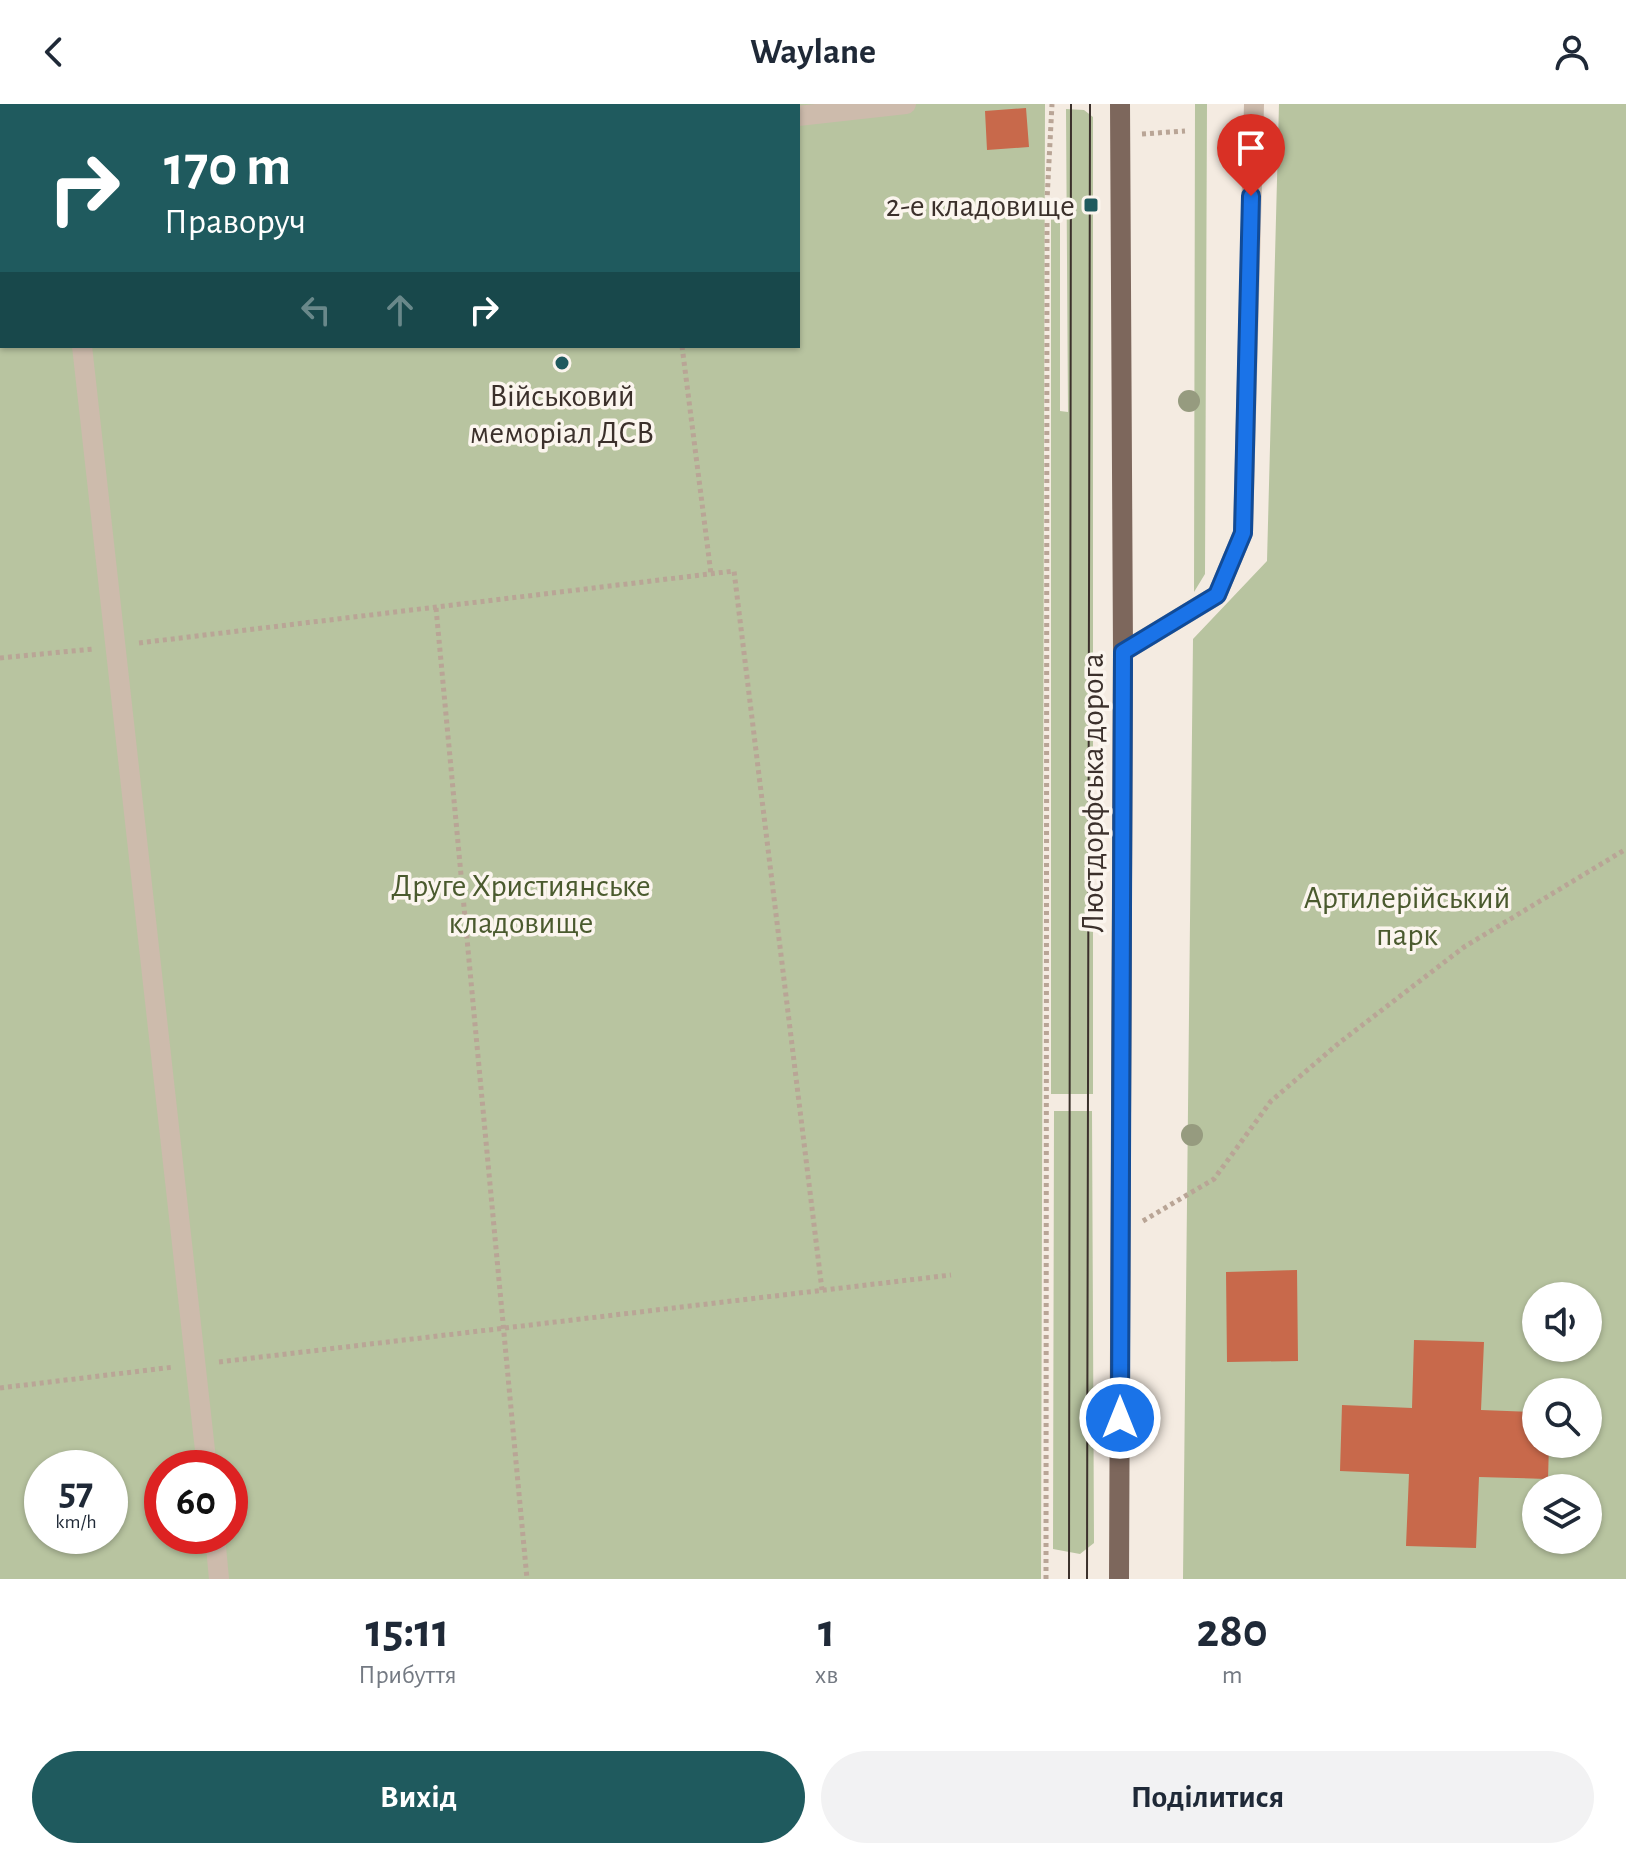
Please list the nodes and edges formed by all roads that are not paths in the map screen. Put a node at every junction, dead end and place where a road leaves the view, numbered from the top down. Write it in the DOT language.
graph roads {
  1 [pos="906,104"];
  2 [pos="1120,104"];
  3 [pos="1254,104"];
  4 [pos="800,116"];
  5 [pos="82,348"];
  6 [pos="1123,652"];
  7 [pos="205,1450"];
  8 [pos="217,1554"];
  9 [pos="219,1579"];
  10 [pos="1119,1579"];
  1 -- 4 [label="lane"];
  2 -- 6 [label="main road, Люстдорфська дорога"];
  3 -- 6 [label="lane"];
  5 -- 7 [label="lane"];
  6 -- 10 [label="main road, Люстдорфська дорога"];
  8 -- 9 [label="lane"];
}
